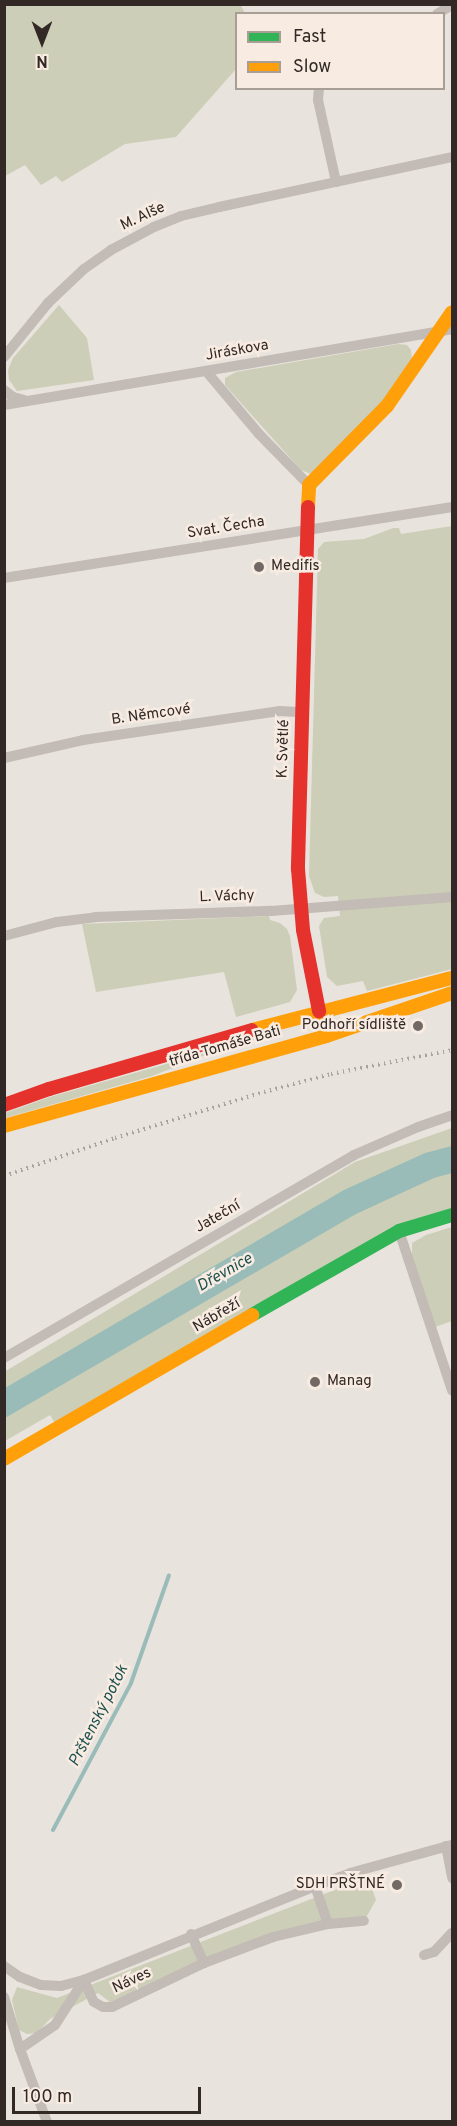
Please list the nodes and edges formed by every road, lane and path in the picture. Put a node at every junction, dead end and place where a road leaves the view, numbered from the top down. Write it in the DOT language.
graph roads {
  1 [pos="319,90"];
  2 [pos="453,157"];
  3 [pos="336,182"];
  4 [pos="453,312"];
  5 [pos="446,330"];
  6 [pos="4,357"];
  7 [pos="206,371"];
  8 [pos="4,390"];
  9 [pos="27,401"];
  10 [pos="4,405"];
  11 [pos="309,485"];
  12 [pos="453,507"];
  13 [pos="308,530"];
  14 [pos="4,578"];
  15 [pos="302,712"];
  16 [pos="4,758"];
  17 [pos="453,897"];
  18 [pos="301,909"];
  19 [pos="4,936"];
  20 [pos="453,978"];
  21 [pos="453,993"];
  22 [pos="319,1011"];
  23 [pos="326,1036"];
  24 [pos="4,1105"];
  25 [pos="453,1115"];
  26 [pos="4,1126"];
  27 [pos="453,1215"];
  28 [pos="399,1231"];
  29 [pos="4,1358"];
  30 [pos="453,1390"];
  31 [pos="4,1459"];
  32 [pos="450,1846"];
  33 [pos="453,1878"];
  34 [pos="315,1886"];
  35 [pos="364,1921"];
  36 [pos="328,1924"];
  37 [pos="453,1933"];
  38 [pos="191,1934"];
  39 [pos="424,1955"];
  40 [pos="204,1963"];
  41 [pos="4,1966"];
  42 [pos="84,1980"];
  43 [pos="4,1997"];
  44 [pos="8,2028"];
  45 [pos="20,2049"];
  46 [pos="47,2121"];
  1 -- 3 [label="street"];
  2 -- 3 [label="street, M. Alše"];
  3 -- 6 [label="street, M. Alše"];
  4 -- 5 [label="street"];
  5 -- 7 [label="street, Jiráskova"];
  5 -- 11 [label="street"];
  7 -- 9 [label="street, Jiráskova"];
  7 -- 11 [label="street"];
  8 -- 9 [label="street"];
  9 -- 10 [label="street, Jiráskova"];
  11 -- 13 [label="street, K. Světlé"];
  12 -- 13 [label="street, Svat. Čecha"];
  13 -- 14 [label="street, Svat. Čecha"];
  13 -- 15 [label="street, K. Světlé"];
  15 -- 16 [label="street, B. Němcové"];
  15 -- 18 [label="street, K. Světlé"];
  17 -- 18 [label="street, L. Váchy"];
  18 -- 19 [label="street, L. Váchy"];
  18 -- 22 [label="street, K. Světlé"];
  20 -- 22 [label="street, třída Tomáše Bati"];
  21 -- 23 [label="street, třída Tomáše Bati"];
  22 -- 23 [label="street, K. Světlé"];
  22 -- 24 [label="street, třída Tomáše Bati"];
  23 -- 26 [label="street, třída Tomáše Bati"];
  25 -- 29 [label="street, Jateční"];
  27 -- 28 [label="street, Nábřeží"];
  28 -- 30 [label="street"];
  28 -- 31 [label="street, Nábřeží"];
  32 -- 33 [label="street, Náves"];
  32 -- 34 [label="street, Náves"];
  34 -- 36 [label="street"];
  34 -- 38 [label="street, Náves"];
  35 -- 36 [label="street, Náves"];
  36 -- 40 [label="street, Náves"];
  37 -- 39 [label="street"];
  38 -- 40 [label="street"];
  38 -- 42 [label="street, Náves"];
  40 -- 42 [label="street, Náves"];
  41 -- 42 [label="street, Náves"];
  42 -- 45 [label="street"];
  43 -- 44 [label="street"];
  44 -- 45 [label="street"];
  45 -- 46 [label="street"];
}
